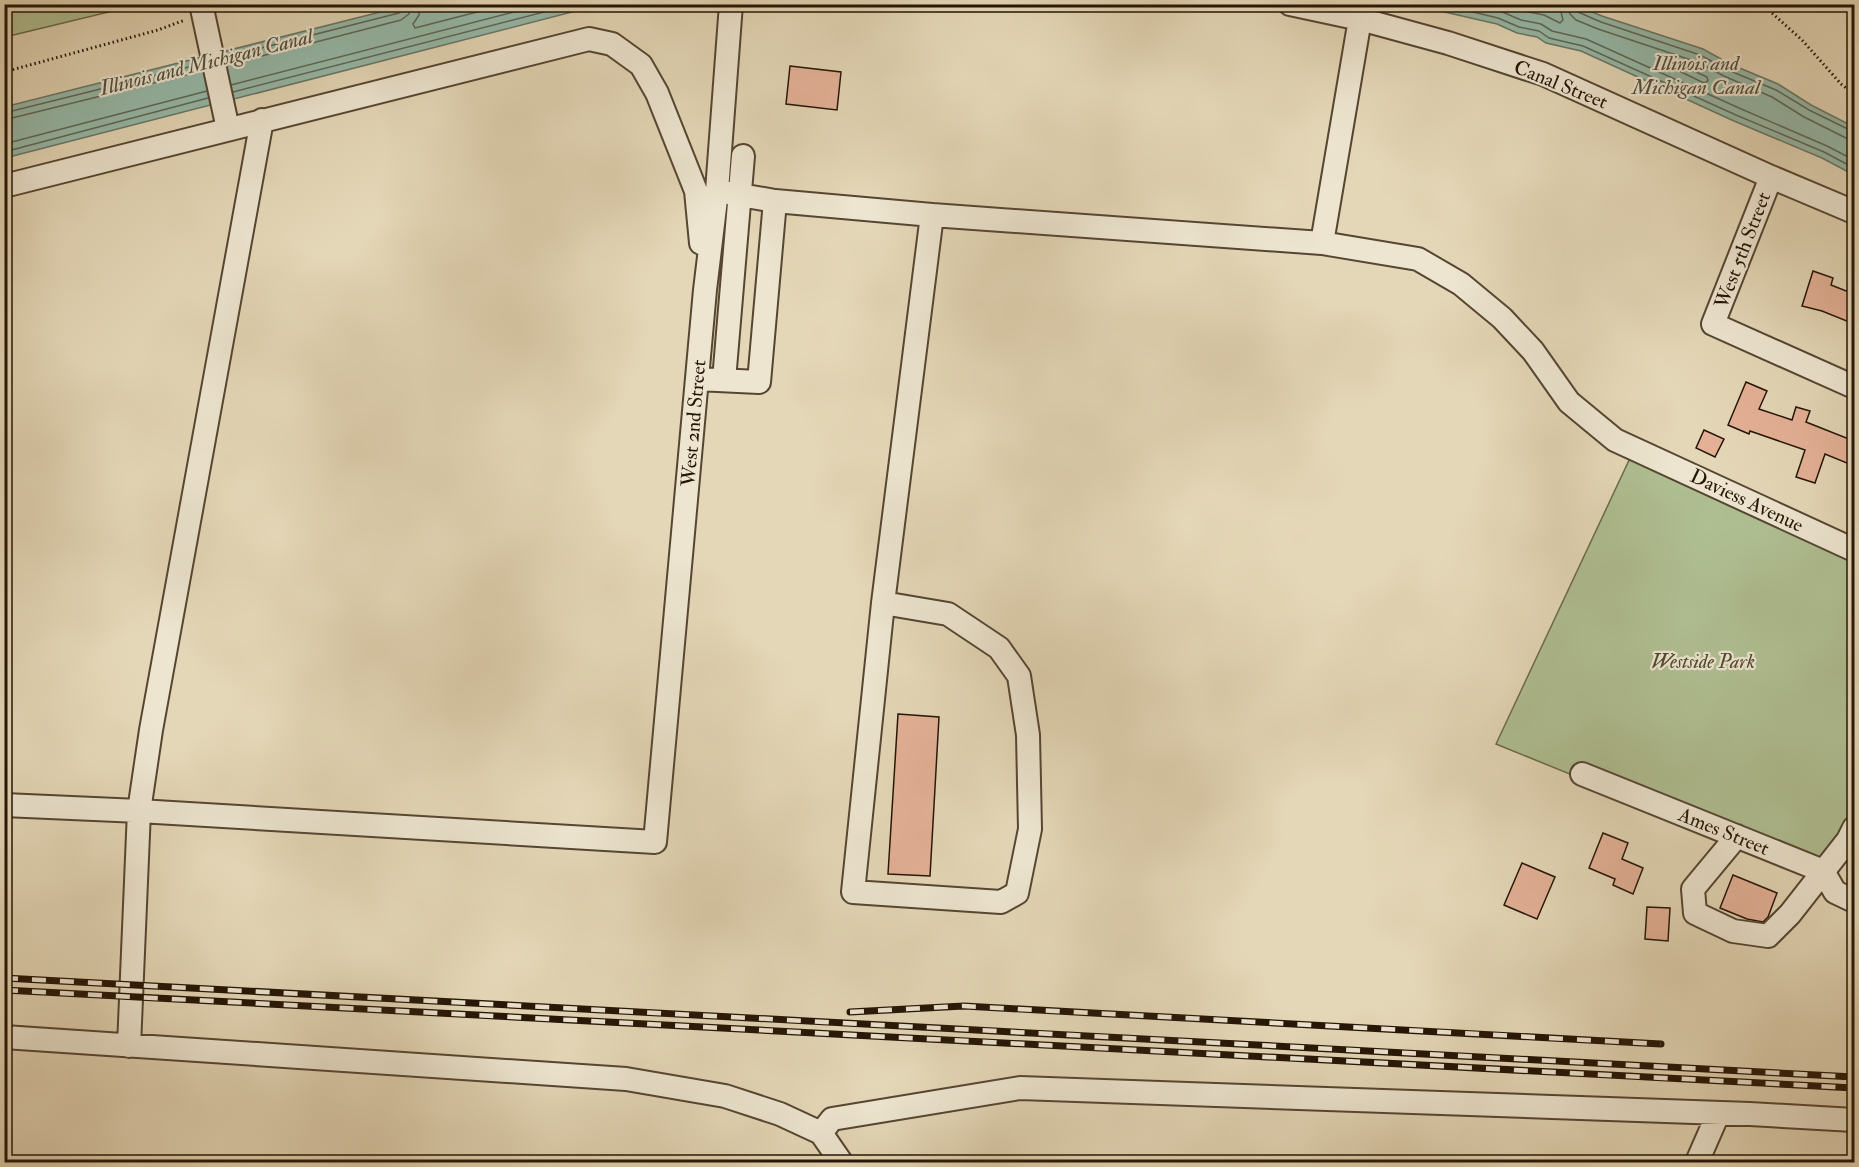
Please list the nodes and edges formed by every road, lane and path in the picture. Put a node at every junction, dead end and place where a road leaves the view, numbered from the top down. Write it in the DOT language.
graph roads {
  1 [pos="248,4"];
  2 [pos="731,4"];
  3 [pos="1290,4"];
  4 [pos="1762,4"];
  5 [pos="202,9"];
  6 [pos="1360,19"];
  7 [pos="4,72"];
  8 [pos="1854,93"];
  9 [pos="262,120"];
  10 [pos="228,129"];
  11 [pos="743,156"];
  12 [pos="1771,177"];
  13 [pos="4,186"];
  14 [pos="717,191"];
  15 [pos="740,195"];
  16 [pos="775,201"];
  17 [pos="1854,212"];
  18 [pos="932,215"];
  19 [pos="1322,243"];
  20 [pos="705,290"];
  21 [pos="697,379"];
  22 [pos="724,380"];
  23 [pos="1854,387"];
  24 [pos="1854,550"];
  25 [pos="883,603"];
  26 [pos="1582,774"];
  27 [pos="4,805"];
  28 [pos="140,811"];
  29 [pos="1854,828"];
  30 [pos="1737,836"];
  31 [pos="1823,871"];
  32 [pos="1854,901"];
  33 [pos="4,1037"];
  34 [pos="129,1046"];
  35 [pos="1718,1114"];
  36 [pos="1854,1120"];
  37 [pos="821,1133"];
  38 [pos="841,1162"];
  39 [pos="1697,1162"];
  1 -- 5 [label="path"];
  2 -- 14 [label="street, West 2nd Street"];
  3 -- 6 [label="street, Canal Street"];
  4 -- 8 [label="path"];
  5 -- 7 [label="path"];
  5 -- 10 [label="street"];
  6 -- 12 [label="street, Canal Street"];
  6 -- 19 [label="street"];
  9 -- 10 [label="street"];
  9 -- 20 [label="street"];
  9 -- 28 [label="street"];
  10 -- 13 [label="street"];
  11 -- 15 [label="street"];
  12 -- 17 [label="street, Canal Street"];
  12 -- 23 [label="street, West 5th Street"];
  14 -- 15 [label="street, Daviess Avenue"];
  14 -- 20 [label="street, West 2nd Street"];
  15 -- 16 [label="street, Daviess Avenue"];
  15 -- 22 [label="street"];
  16 -- 18 [label="street, Daviess Avenue"];
  16 -- 22 [label="street"];
  18 -- 19 [label="street, Daviess Avenue"];
  18 -- 25 [label="street"];
  19 -- 24 [label="street, Daviess Avenue"];
  20 -- 21 [label="street, West 2nd Street"];
  21 -- 22 [label="street"];
  21 -- 28 [label="street, West 2nd Street"];
  25 -- 25 [label="street"];
  26 -- 30 [label="street, Ames Street"];
  27 -- 28 [label="street"];
  28 -- 34 [label="street"];
  29 -- 31 [label="street"];
  30 -- 31 [label="street, Ames Street"];
  30 -- 31 [label="street"];
  31 -- 32 [label="street"];
  33 -- 34 [label="street"];
  34 -- 37 [label="street"];
  35 -- 36 [label="street"];
  35 -- 37 [label="street"];
  35 -- 39 [label="street"];
  37 -- 38 [label="street"];
}
